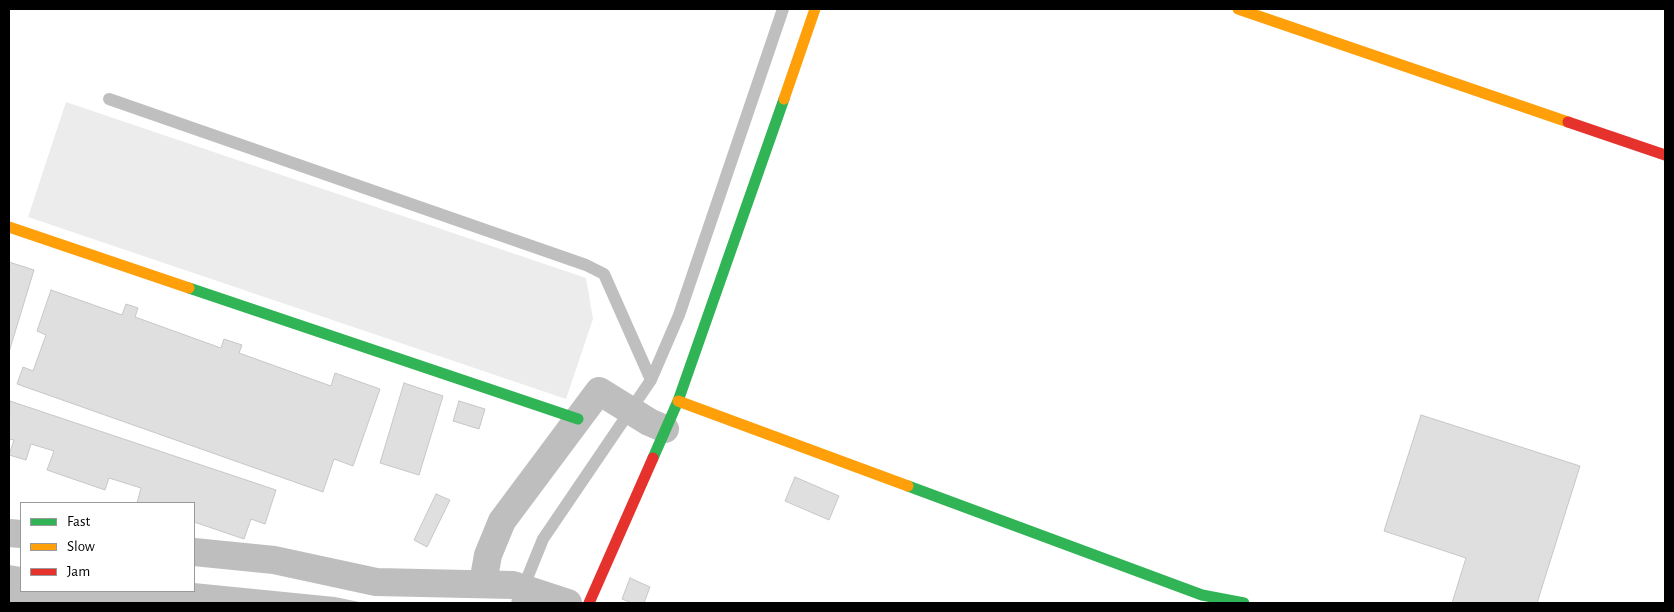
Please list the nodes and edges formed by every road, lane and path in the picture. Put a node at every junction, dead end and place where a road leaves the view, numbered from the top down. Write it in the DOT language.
graph roads {
  1 [pos="815,9"];
  2 [pos="1238,9"];
  3 [pos="1665,155"];
  4 [pos="9,227"];
  5 [pos="678,401"];
  6 [pos="578,419"];
  7 [pos="657,425"];
  8 [pos="195,552"];
  9 [pos="483,583"];
  10 [pos="560,600"];
  11 [pos="589,603"];
  12 [pos="1244,603"];
  1 -- 5 [label="street"];
  2 -- 3 [label="street"];
  4 -- 6 [label="street"];
  5 -- 7 [label="street"];
  5 -- 12 [label="street"];
  6 -- 7 [label="street"];
  6 -- 9 [label="street"];
  7 -- 11 [label="street"];
  8 -- 9 [label="street"];
  9 -- 10 [label="street"];
}
